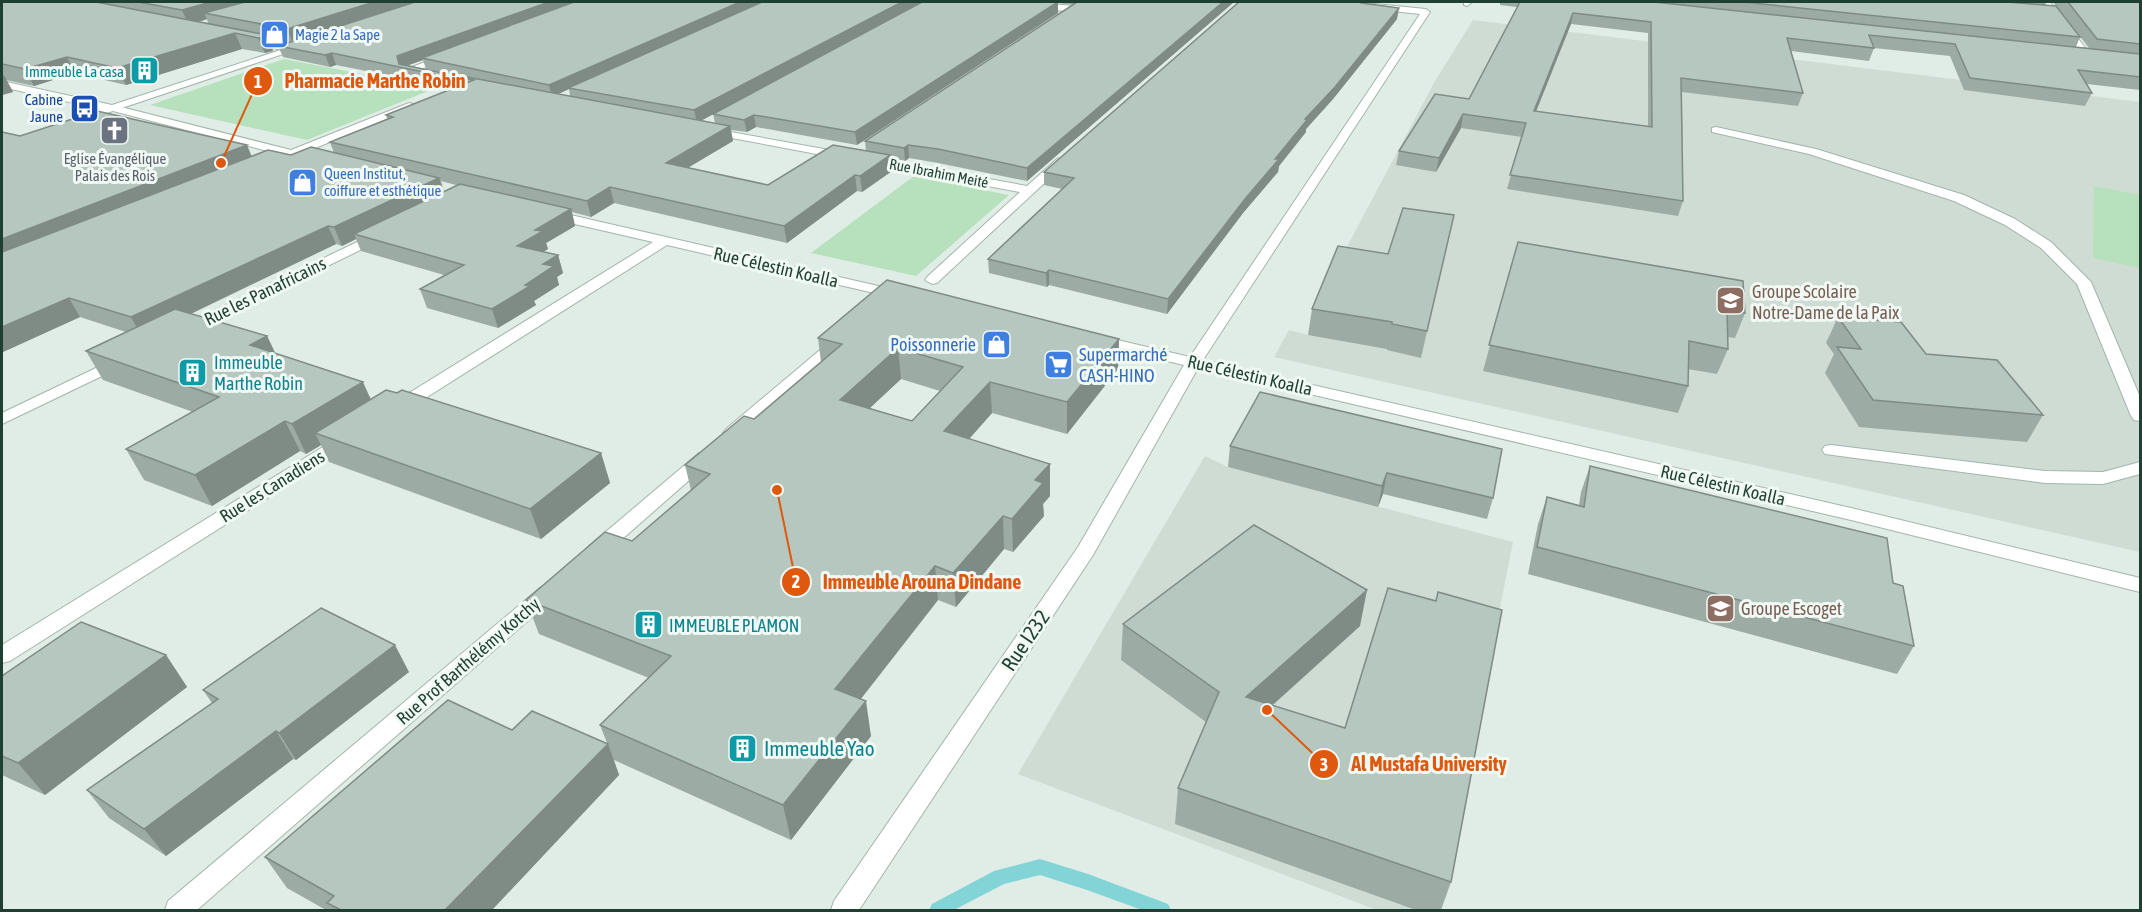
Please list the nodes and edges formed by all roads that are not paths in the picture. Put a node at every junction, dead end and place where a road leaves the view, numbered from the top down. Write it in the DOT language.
graph roads {
  1 [pos="1013,2"];
  2 [pos="1335,2"];
  3 [pos="2046,2"];
  4 [pos="2044,12"];
  5 [pos="2055,13"];
  6 [pos="1044,28"];
  7 [pos="234,38"];
  8 [pos="314,42"];
  9 [pos="292,49"];
  10 [pos="461,51"];
  11 [pos="2075,54"];
  12 [pos="2087,56"];
  13 [pos="2098,57"];
  14 [pos="2,84"];
  15 [pos="464,84"];
  16 [pos="498,91"];
  17 [pos="443,93"];
  18 [pos="422,101"];
  19 [pos="113,108"];
  20 [pos="719,118"];
  21 [pos="69,123"];
  22 [pos="1716,130"];
  23 [pos="1073,151"];
  24 [pos="291,153"];
  25 [pos="268,162"];
  26 [pos="337,164"];
  27 [pos="1028,190"];
  28 [pos="531,210"];
  29 [pos="388,231"];
  30 [pos="664,241"];
  31 [pos="932,280"];
  32 [pos="895,294"];
  33 [pos="918,299"];
  34 [pos="877,309"];
  35 [pos="858,325"];
  36 [pos="173,336"];
  37 [pos="1079,336"];
  38 [pos="130,357"];
  39 [pos="1194,362"];
  40 [pos="2140,416"];
  41 [pos="383,417"];
  42 [pos="2,419"];
  43 [pos="363,429"];
  44 [pos="1831,450"];
  45 [pos="2140,468"];
  46 [pos="577,567"];
  47 [pos="559,582"];
  48 [pos="2140,585"];
  49 [pos="2,655"];
  50 [pos="178,910"];
  51 [pos="844,910"];
  1 -- 6 [label="street"];
  2 -- 39 [label="street, Rue I232"];
  3 -- 5 [label="street"];
  4 -- 5 [label="street"];
  5 -- 12 [label="street"];
  7 -- 9 [label="street"];
  8 -- 9 [label="street"];
  9 -- 19 [label="street"];
  10 -- 15 [label="street"];
  11 -- 12 [label="street"];
  12 -- 13 [label="street"];
  14 -- 19 [label="street"];
  15 -- 16 [label="street"];
  15 -- 17 [label="street"];
  18 -- 24 [label="street"];
  19 -- 21 [label="street"];
  19 -- 24 [label="street"];
  20 -- 27 [label="street, Rue Ibrahim Meité"];
  22 -- 40 [label="street"];
  23 -- 27 [label="street"];
  24 -- 25 [label="street"];
  24 -- 26 [label="street"];
  27 -- 31 [label="street"];
  28 -- 30 [label="street, Rue Célestin Koalla"];
  29 -- 36 [label="street, Rue les Panafricains"];
  30 -- 32 [label="street, Rue Célestin Koalla"];
  30 -- 41 [label="street"];
  32 -- 33 [label="street, Rue Célestin Koalla"];
  32 -- 34 [label="street"];
  35 -- 46 [label="street"];
  37 -- 39 [label="street, Rue Célestin Koalla"];
  38 -- 42 [label="street"];
  39 -- 48 [label="street, Rue Célestin Koalla"];
  39 -- 51 [label="street, Rue I232"];
  43 -- 49 [label="street, Rue les Canadiens"];
  44 -- 45 [label="street"];
  47 -- 50 [label="street, Rue Prof Barthélémy Kotchy"];
}
